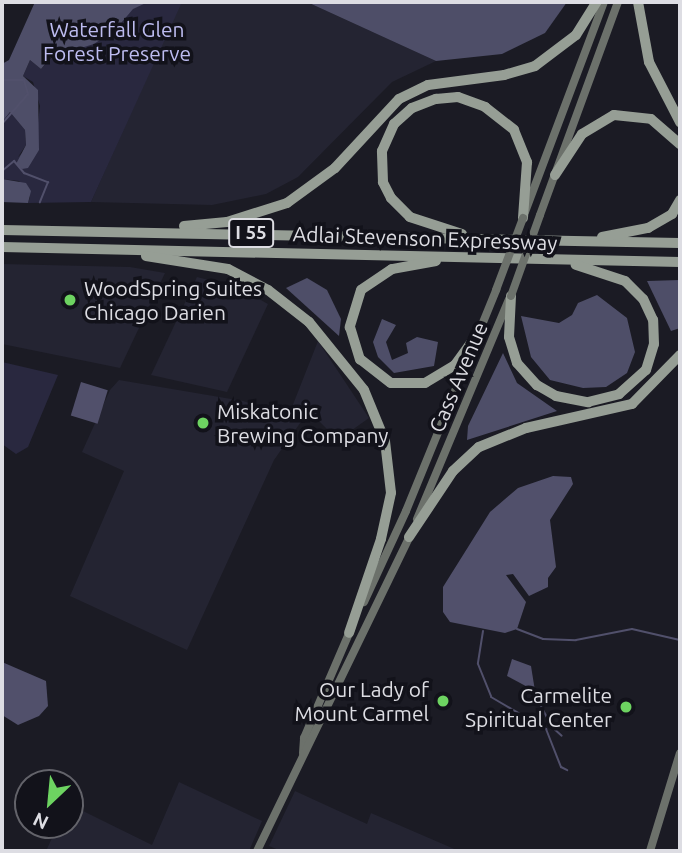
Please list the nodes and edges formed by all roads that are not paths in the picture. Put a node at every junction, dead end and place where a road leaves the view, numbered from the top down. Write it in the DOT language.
graph roads {
  1 [pos="597,2"];
  2 [pos="604,2"];
  3 [pos="618,2"];
  4 [pos="638,2"];
  5 [pos="680,122"];
  6 [pos="680,144"];
  7 [pos="555,175"];
  8 [pos="680,200"];
  9 [pos="523,218"];
  10 [pos="91,229"];
  11 [pos="2,230"];
  12 [pos="486,239"];
  13 [pos="586,240"];
  14 [pos="680,243"];
  15 [pos="2,247"];
  16 [pos="65,248"];
  17 [pos="457,257"];
  18 [pos="552,261"];
  19 [pos="680,262"];
  20 [pos="510,296"];
  21 [pos="481,329"];
  22 [pos="680,355"];
  23 [pos="409,537"];
  24 [pos="349,633"];
  25 [pos="303,753"];
  26 [pos="680,753"];
  27 [pos="257,851"];
  28 [pos="650,851"];
  1 -- 10 [label="highway"];
  2 -- 9 [label="main road, Cass Avenue"];
  3 -- 7 [label="main road, Cass Avenue"];
  4 -- 5 [label="highway"];
  6 -- 7 [label="highway"];
  7 -- 20 [label="main road, Cass Avenue, bridge"];
  8 -- 13 [label="highway"];
  9 -- 12 [label="highway"];
  9 -- 21 [label="main road, Cass Avenue, bridge"];
  10 -- 11 [label="highway, Adlai Stevenson Expressway / I 55"];
  10 -- 12 [label="highway, Adlai Stevenson Expressway / I 55"];
  12 -- 13 [label="highway, Adlai Stevenson Expressway / I 55"];
  13 -- 14 [label="highway, Adlai Stevenson Expressway / I 55"];
  15 -- 16 [label="highway, Adlai Stevenson Expressway / I 55"];
  16 -- 17 [label="highway, Adlai Stevenson Expressway / I 55"];
  16 -- 24 [label="highway"];
  17 -- 18 [label="highway, Adlai Stevenson Expressway / I 55"];
  17 -- 21 [label="highway"];
  18 -- 19 [label="highway, Adlai Stevenson Expressway / I 55"];
  18 -- 20 [label="highway"];
  20 -- 23 [label="main road, Cass Avenue"];
  21 -- 24 [label="main road, Cass Avenue"];
  22 -- 23 [label="highway"];
  23 -- 25 [label="main road, Cass Avenue"];
  24 -- 25 [label="main road, Cass Avenue"];
  25 -- 27 [label="main road, Cass Avenue"];
  26 -- 28 [label="main road"];
}
